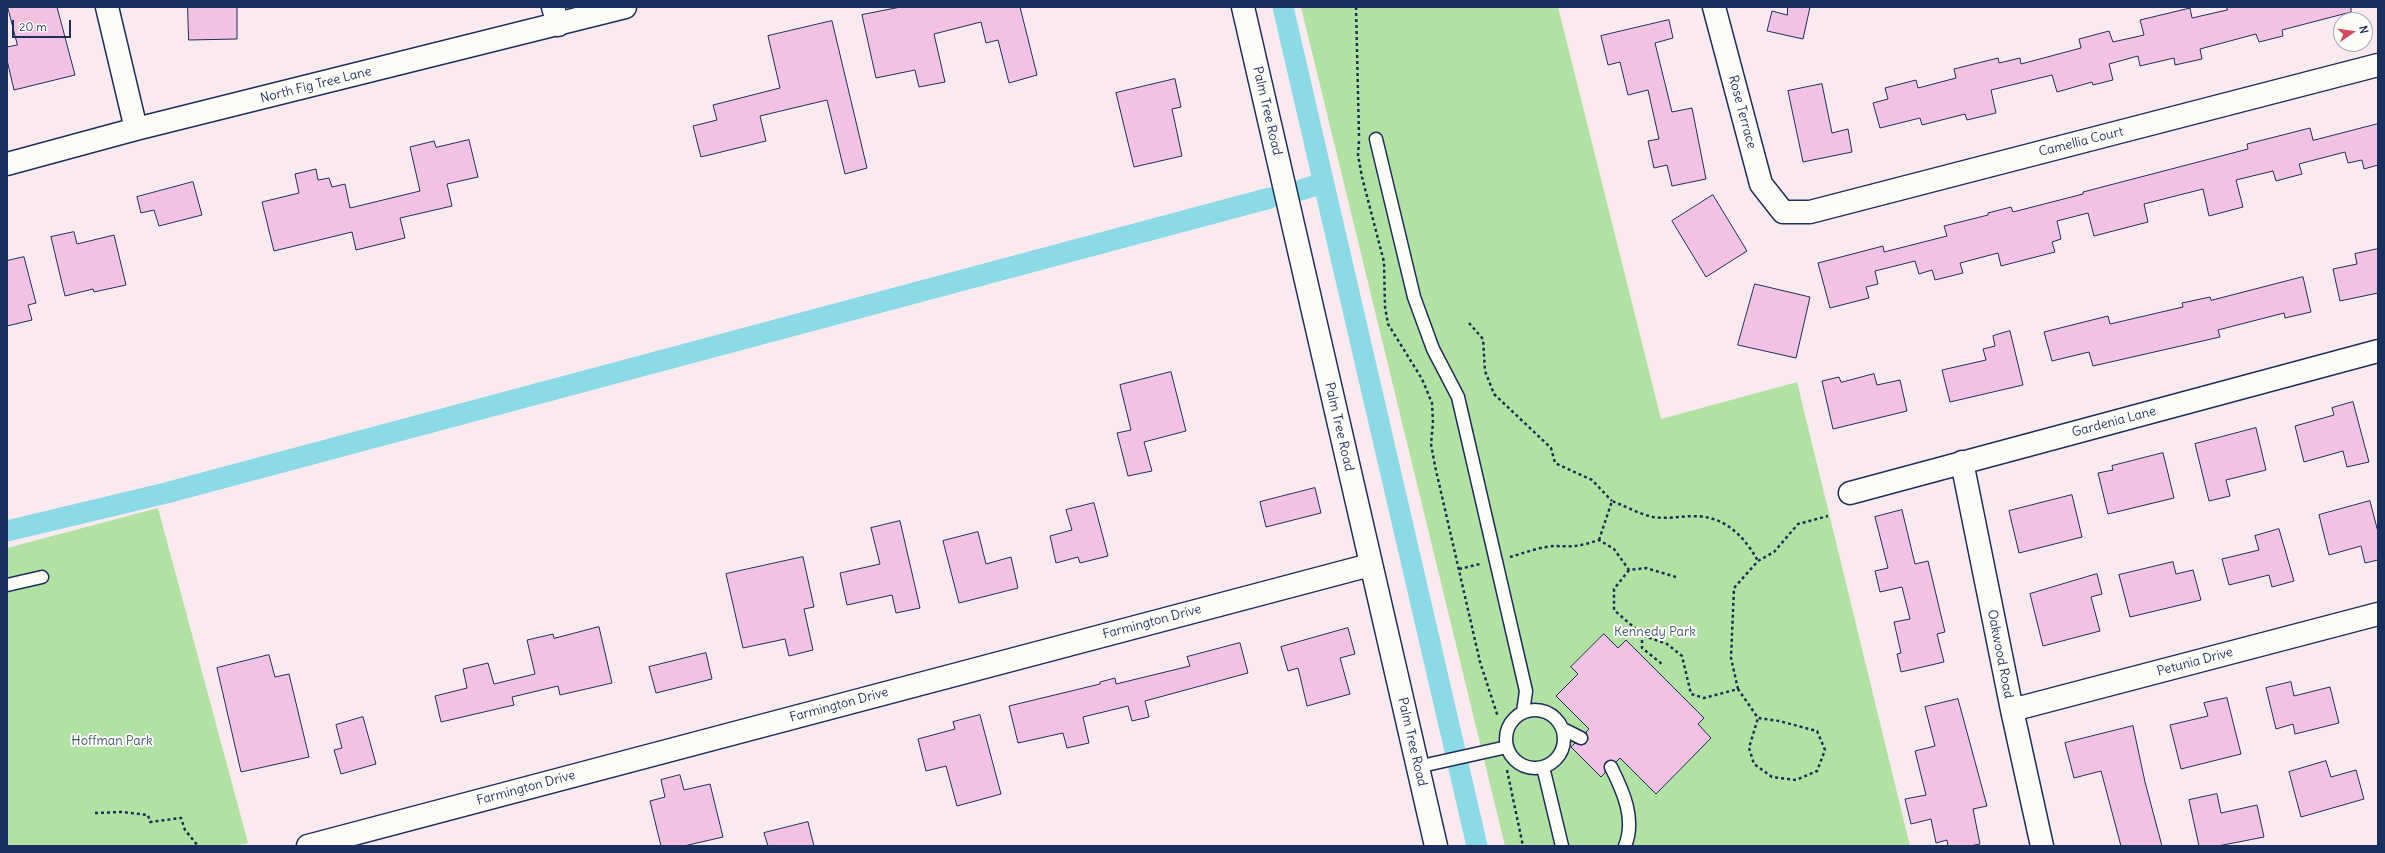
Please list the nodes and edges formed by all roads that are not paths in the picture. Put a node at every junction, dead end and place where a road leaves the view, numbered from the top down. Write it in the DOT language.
graph roads {
  1 [pos="107,7"];
  2 [pos="625,7"];
  3 [pos="1243,7"];
  4 [pos="1714,7"];
  5 [pos="556,16"];
  6 [pos="2378,65"];
  7 [pos="136,129"];
  8 [pos="1376,138"];
  9 [pos="7,164"];
  10 [pos="1782,212"];
  11 [pos="2378,351"];
  12 [pos="1962,462"];
  13 [pos="1850,493"];
  14 [pos="1370,565"];
  15 [pos="42,577"];
  16 [pos="7,585"];
  17 [pos="2378,614"];
  18 [pos="2012,710"];
  19 [pos="1523,712"];
  20 [pos="1563,729"];
  21 [pos="1581,738"];
  22 [pos="1501,748"];
  23 [pos="1425,765"];
  24 [pos="1543,767"];
  25 [pos="1611,767"];
  26 [pos="308,846"];
  27 [pos="1436,846"];
  28 [pos="1562,846"];
  29 [pos="1625,846"];
  30 [pos="2042,846"];
  1 -- 7 [label="street"];
  2 -- 5 [label="street, North Fig Tree Lane"];
  3 -- 14 [label="street, Palm Tree Road"];
  4 -- 10 [label="street, Rose Terrace"];
  5 -- 7 [label="street, North Fig Tree Lane"];
  6 -- 10 [label="street, Camellia Court"];
  7 -- 9 [label="street, North Fig Tree Lane"];
  8 -- 19 [label="lane"];
  11 -- 12 [label="street, Gardenia Lane"];
  12 -- 13 [label="street, Gardenia Lane"];
  12 -- 18 [label="street, Oakwood Road"];
  14 -- 23 [label="street, Palm Tree Road"];
  14 -- 26 [label="street, Farmington Drive"];
  15 -- 16 [label="lane"];
  17 -- 18 [label="street, Petunia Drive"];
  18 -- 30 [label="street, Oakwood Road"];
  19 -- 20 [label="lane"];
  19 -- 22 [label="lane"];
  20 -- 21 [label="lane"];
  20 -- 24 [label="lane"];
  22 -- 23 [label="lane"];
  22 -- 24 [label="lane"];
  23 -- 27 [label="street, Palm Tree Road"];
  24 -- 28 [label="lane"];
  25 -- 29 [label="lane"];
}
